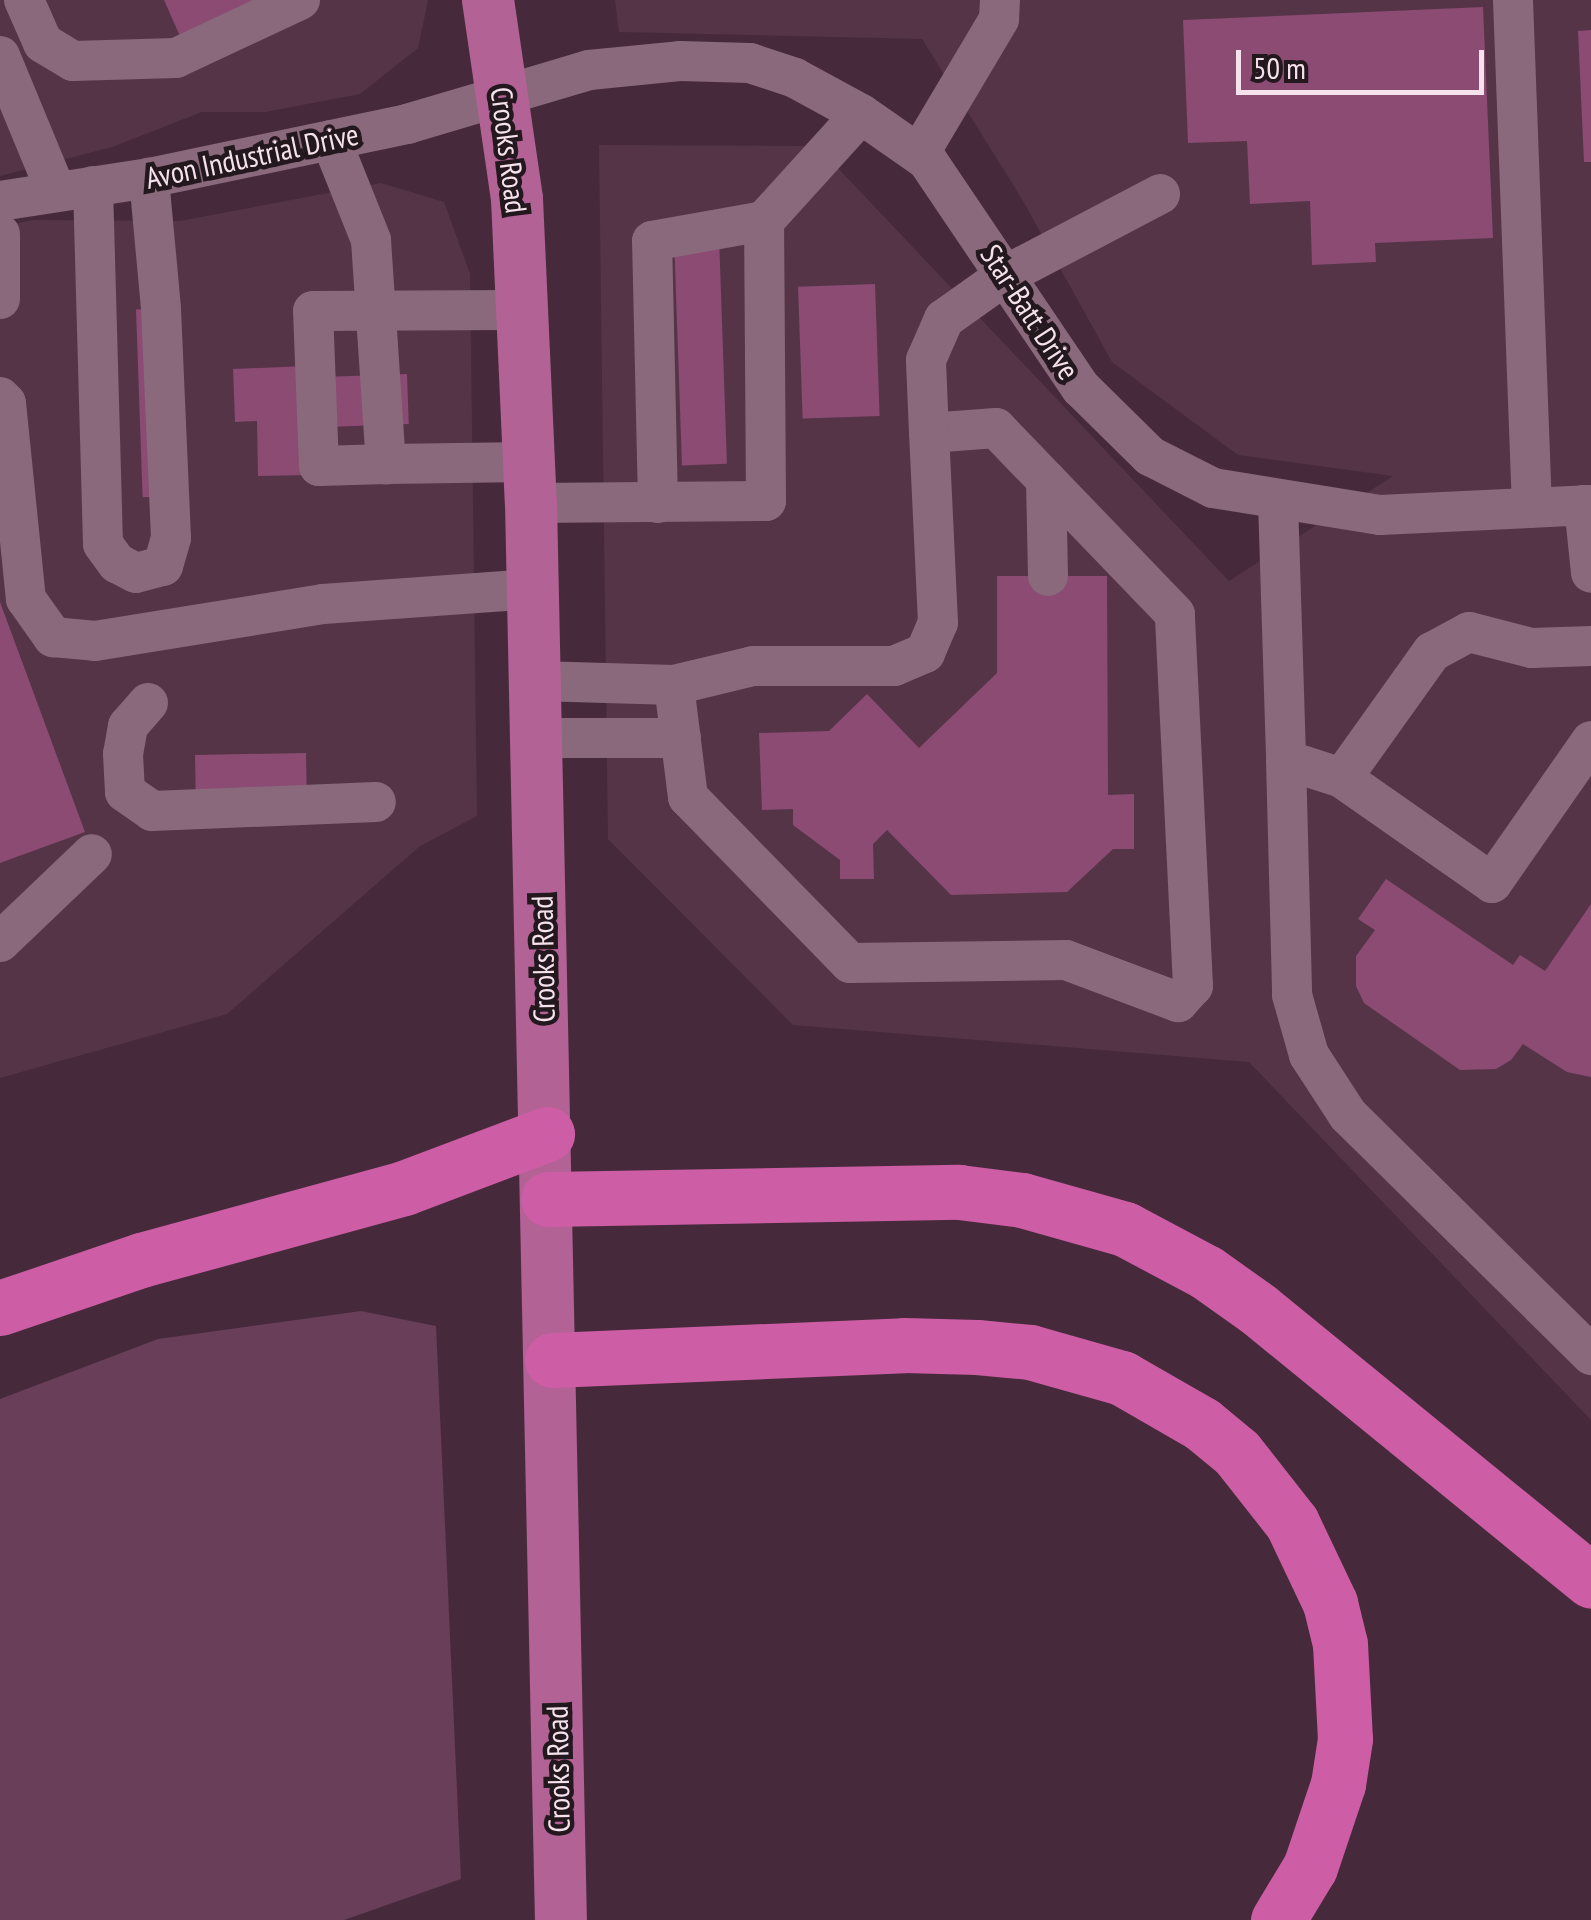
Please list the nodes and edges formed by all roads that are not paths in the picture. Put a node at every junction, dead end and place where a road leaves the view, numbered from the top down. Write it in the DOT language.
graph roads {
  1 [pos="24,0"];
  2 [pos="300,0"];
  3 [pos="488,0"];
  4 [pos="1000,0"];
  5 [pos="1513,0"];
  6 [pos="0,56"];
  7 [pos="502,98"];
  8 [pos="861,114"];
  9 [pos="331,140"];
  10 [pos="919,154"];
  11 [pos="149,178"];
  12 [pos="74,189"];
  13 [pos="1160,194"];
  14 [pos="0,201"];
  15 [pos="764,221"];
  16 [pos="0,234"];
  17 [pos="1006,275"];
  18 [pos="0,300"];
  19 [pos="523,310"];
  20 [pos="376,311"];
  21 [pos="0,397"];
  22 [pos="930,432"];
  23 [pos="386,464"];
  24 [pos="1046,480"];
  25 [pos="530,483"];
  26 [pos="1278,501"];
  27 [pos="658,503"];
  28 [pos="1587,505"];
  29 [pos="1532,508"];
  30 [pos="1591,573"];
  31 [pos="1048,576"];
  32 [pos="533,590"];
  33 [pos="1591,646"];
  34 [pos="536,681"];
  35 [pos="674,686"];
  36 [pos="148,702"];
  37 [pos="538,738"];
  38 [pos="681,738"];
  39 [pos="1591,741"];
  40 [pos="1286,760"];
  41 [pos="1342,778"];
  42 [pos="376,802"];
  43 [pos="92,854"];
  44 [pos="0,942"];
  45 [pos="547,1134"];
  46 [pos="548,1199"];
  47 [pos="0,1308"];
  48 [pos="1591,1356"];
  49 [pos="552,1360"];
  50 [pos="1591,1580"];
  51 [pos="561,1920"];
  52 [pos="1278,1920"];
  1 -- 2 [label="street"];
  3 -- 7 [label="main road, Crooks Road"];
  4 -- 10 [label="street"];
  5 -- 29 [label="street"];
  6 -- 12 [label="street"];
  7 -- 8 [label="street, Star-Batt Drive"];
  7 -- 9 [label="street, Avon Industrial Drive"];
  7 -- 19 [label="main road, Crooks Road"];
  8 -- 10 [label="street, Star-Batt Drive"];
  8 -- 15 [label="street"];
  9 -- 11 [label="street, Avon Industrial Drive"];
  9 -- 20 [label="street"];
  10 -- 17 [label="street, Star-Batt Drive"];
  11 -- 12 [label="street, Avon Industrial Drive"];
  11 -- 12 [label="street"];
  12 -- 14 [label="street, Avon Industrial Drive"];
  13 -- 17 [label="street"];
  15 -- 27 [label="street"];
  15 -- 27 [label="street"];
  16 -- 18 [label="street"];
  17 -- 22 [label="street"];
  17 -- 26 [label="street, Star-Batt Drive"];
  19 -- 20 [label="street"];
  19 -- 25 [label="main road, Crooks Road"];
  20 -- 23 [label="street"];
  20 -- 23 [label="street"];
  21 -- 32 [label="street"];
  22 -- 24 [label="street"];
  22 -- 35 [label="street"];
  23 -- 25 [label="street"];
  24 -- 31 [label="street"];
  24 -- 38 [label="street"];
  25 -- 27 [label="street"];
  25 -- 32 [label="main road, Crooks Road"];
  26 -- 29 [label="street, Star-Batt Drive"];
  26 -- 40 [label="street"];
  28 -- 29 [label="street, Star-Batt Drive"];
  28 -- 30 [label="street"];
  32 -- 34 [label="main road, Crooks Road"];
  33 -- 41 [label="street"];
  34 -- 35 [label="street"];
  34 -- 37 [label="main road, Crooks Road"];
  35 -- 38 [label="street"];
  36 -- 42 [label="street"];
  37 -- 38 [label="street"];
  37 -- 45 [label="main road, Crooks Road"];
  39 -- 41 [label="street"];
  40 -- 41 [label="street"];
  40 -- 48 [label="street"];
  43 -- 44 [label="street"];
  45 -- 46 [label="main road, Crooks Road"];
  45 -- 47 [label="highway"];
  46 -- 49 [label="main road, Crooks Road"];
  46 -- 50 [label="highway"];
  49 -- 51 [label="main road, Crooks Road"];
  49 -- 52 [label="highway"];
}
